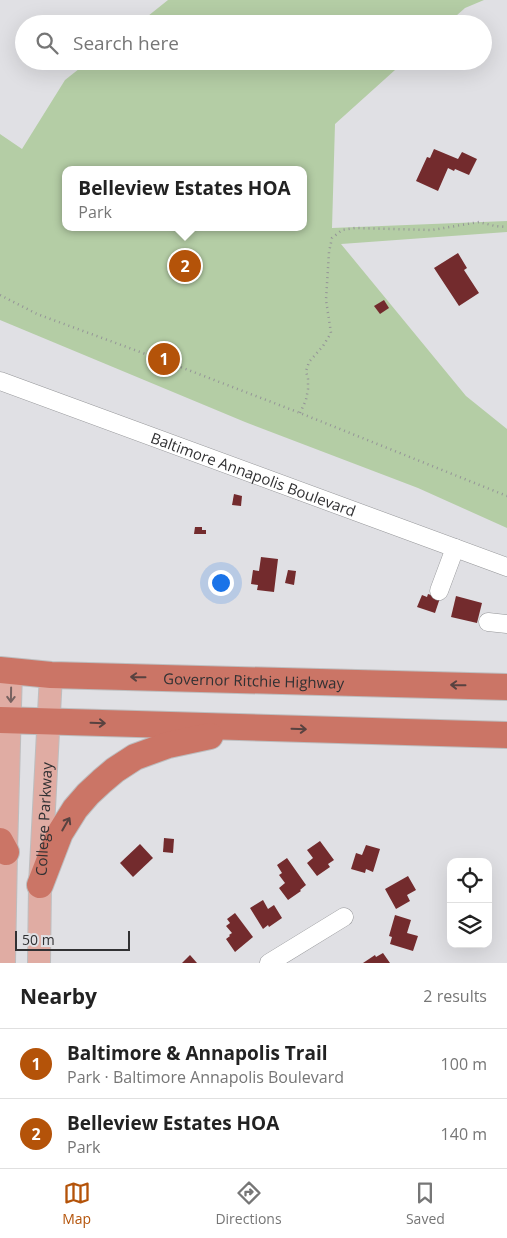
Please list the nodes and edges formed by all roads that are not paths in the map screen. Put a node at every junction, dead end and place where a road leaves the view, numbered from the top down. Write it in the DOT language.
graph roads {
  1 [pos="0,381"];
  2 [pos="455,548"];
  3 [pos="507,567"];
  4 [pos="439,591"];
  5 [pos="488,622"];
  6 [pos="507,624"];
  7 [pos="6,670"];
  8 [pos="51,675"];
  9 [pos="507,686"];
  10 [pos="5,720"];
  11 [pos="49,722"];
  12 [pos="250,727"];
  13 [pos="507,735"];
  14 [pos="3,846"];
  15 [pos="40,885"];
  16 [pos="344,917"];
  17 [pos="4,963"];
  18 [pos="39,963"];
  19 [pos="269,963"];
  1 -- 2 [label="street, Baltimore Annapolis Boulevard"];
  2 -- 3 [label="street, Baltimore Annapolis Boulevard"];
  2 -- 4 [label="street"];
  5 -- 6 [label="street"];
  7 -- 8 [label="highway, Governor Ritchie Highway"];
  7 -- 10 [label="main road, one-way"];
  9 -- 8 [label="highway, Governor Ritchie Highway, one-way"];
  8 -- 11 [label="main road, College Parkway"];
  10 -- 11 [label="highway"];
  10 -- 14 [label="main road"];
  11 -- 12 [label="highway, one-way"];
  11 -- 15 [label="main road, College Parkway"];
  12 -- 13 [label="highway, one-way"];
  15 -- 12 [label="highway, one-way"];
  14 -- 17 [label="main road"];
  15 -- 18 [label="main road, College Parkway"];
  16 -- 19 [label="street"];
}
